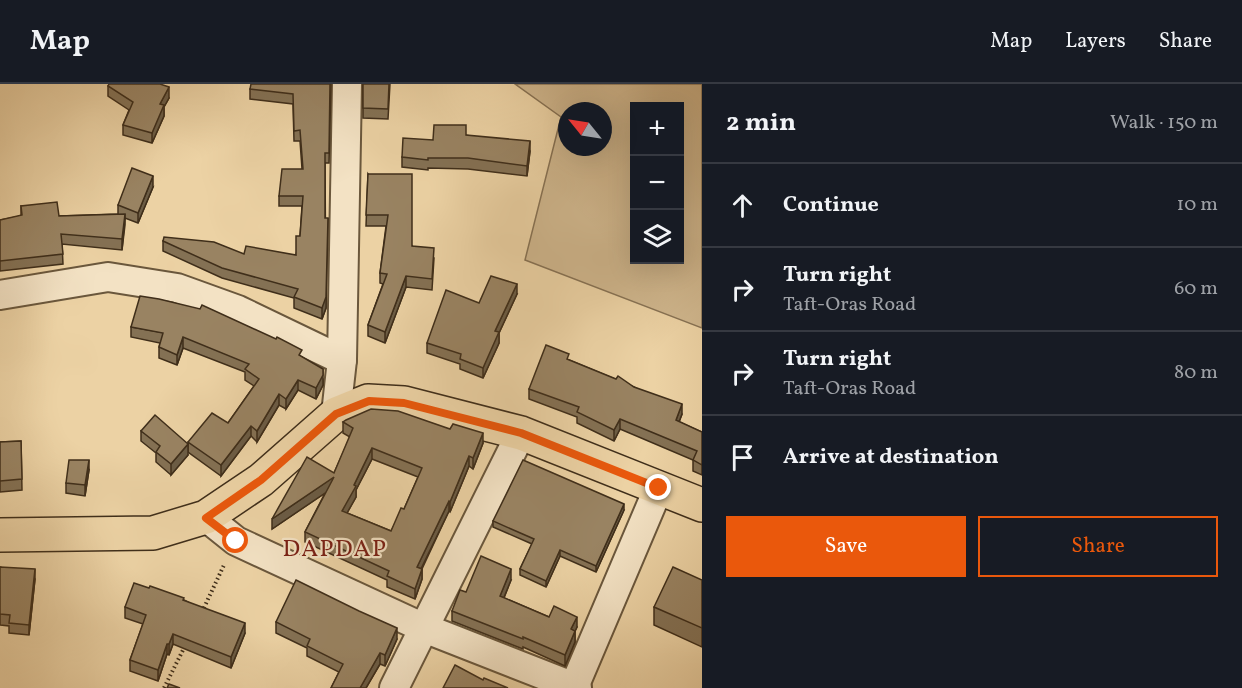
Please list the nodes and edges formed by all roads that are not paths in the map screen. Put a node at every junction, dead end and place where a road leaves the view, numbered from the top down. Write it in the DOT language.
graph roads {
  1 [pos="347,84"];
  2 [pos="0,295"];
  3 [pos="342,360"];
  4 [pos="336,414"];
  5 [pos="521,433"];
  6 [pos="659,488"];
  7 [pos="702,505"];
  8 [pos="206,518"];
  9 [pos="0,536"];
  10 [pos="424,628"];
  11 [pos="576,687"];
  12 [pos="393,688"];
  1 -- 3 [label="street"];
  2 -- 3 [label="street"];
  3 -- 4 [label="street"];
  4 -- 5 [label="main road"];
  4 -- 8 [label="main road"];
  5 -- 6 [label="main road"];
  5 -- 10 [label="street"];
  6 -- 7 [label="main road"];
  6 -- 11 [label="street"];
  8 -- 9 [label="main road"];
  8 -- 10 [label="street"];
  10 -- 11 [label="street"];
  10 -- 12 [label="street"];
}
